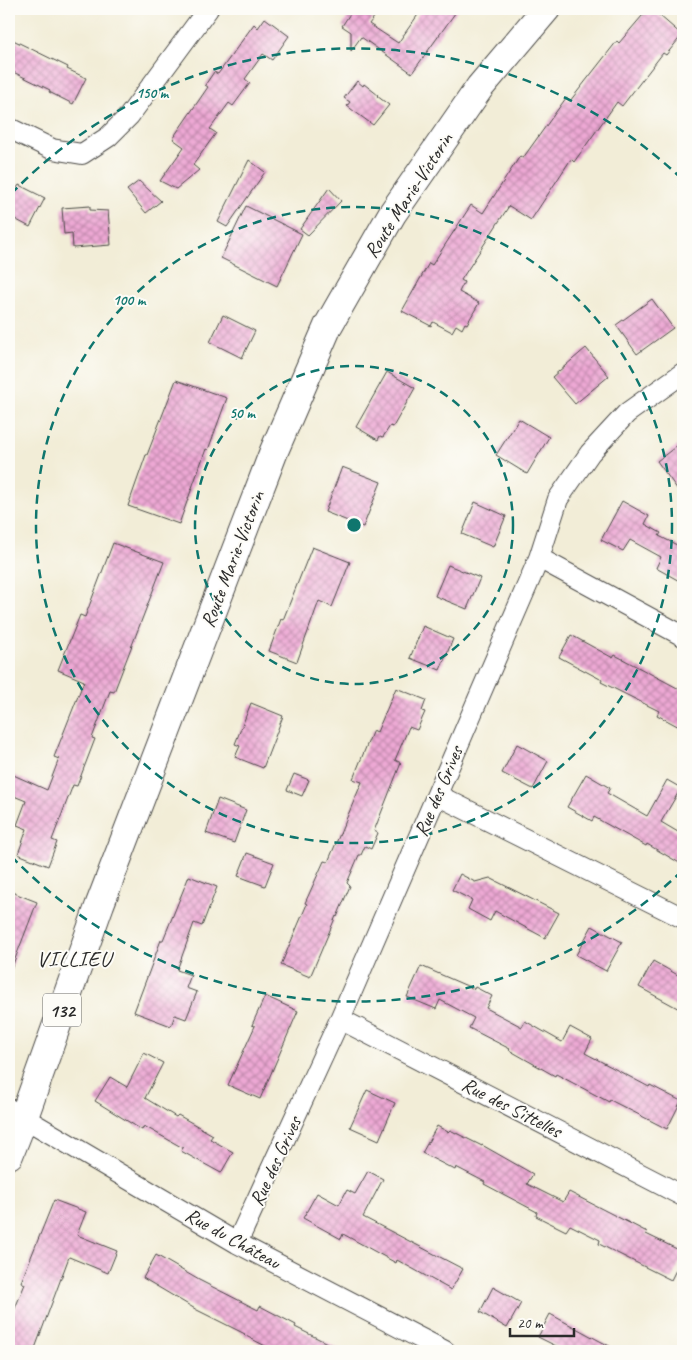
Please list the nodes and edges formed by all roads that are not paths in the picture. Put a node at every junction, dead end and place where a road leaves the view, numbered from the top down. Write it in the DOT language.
graph roads {
  1 [pos="208,9"];
  2 [pos="546,9"];
  3 [pos="9,128"];
  4 [pos="683,373"];
  5 [pos="539,558"];
  6 [pos="683,636"];
  7 [pos="437,795"];
  8 [pos="683,918"];
  9 [pos="340,1019"];
  10 [pos="17,1113"];
  11 [pos="9,1155"];
  12 [pos="683,1196"];
  13 [pos="237,1243"];
  14 [pos="445,1351"];
  1 -- 3 [label="street"];
  2 -- 10 [label="main road, Route Marie-Victorin / 132"];
  4 -- 5 [label="street, Rue des Grives"];
  5 -- 6 [label="street"];
  5 -- 7 [label="street, Rue des Grives"];
  7 -- 8 [label="street"];
  7 -- 9 [label="street, Rue des Grives"];
  9 -- 12 [label="street, Rue des Sittelles"];
  9 -- 13 [label="street, Rue des Grives"];
  10 -- 11 [label="main road, Route Marie-Victorin / 132"];
  10 -- 13 [label="street, Rue du Château"];
  13 -- 14 [label="street, Rue du Château"];
}
